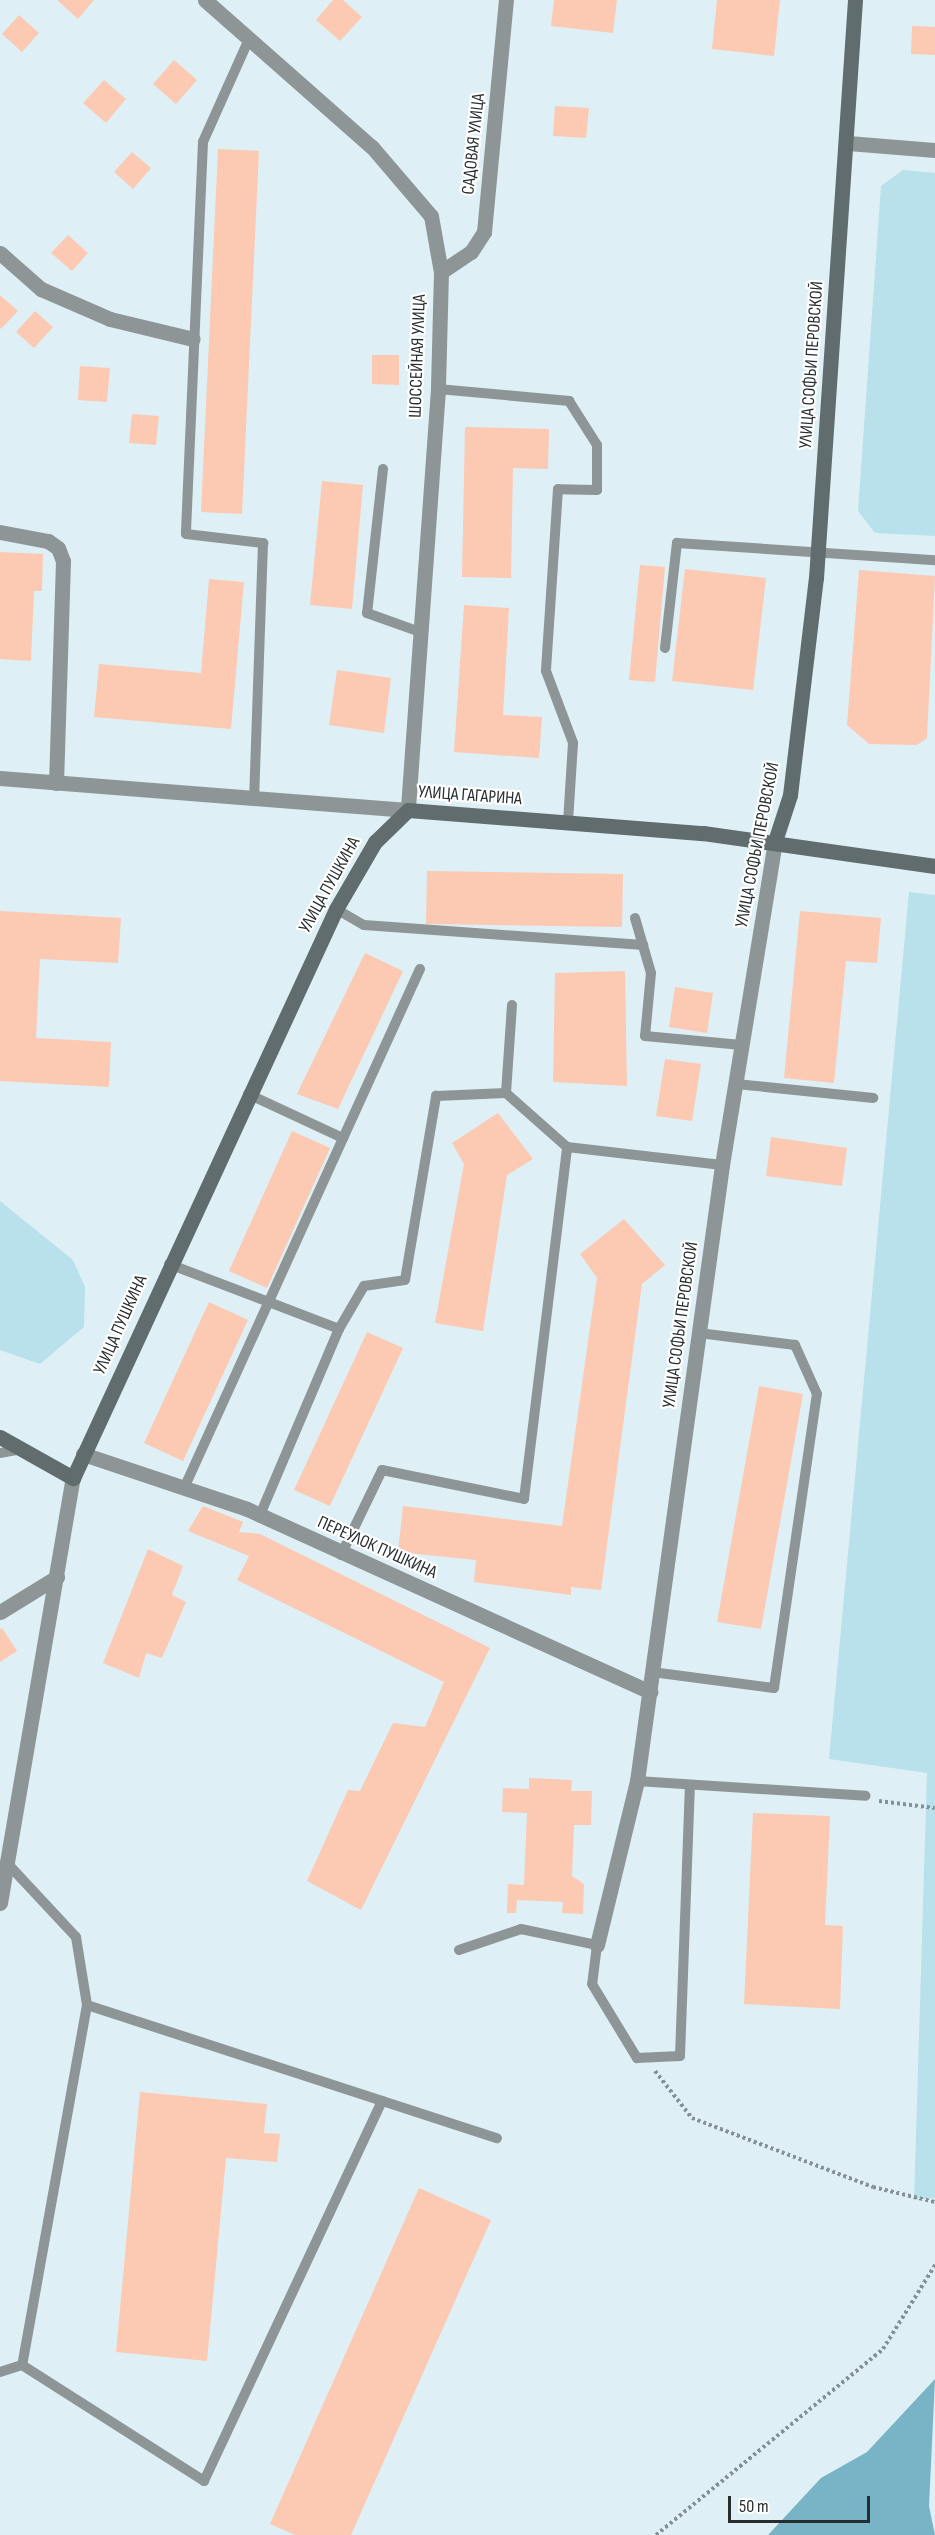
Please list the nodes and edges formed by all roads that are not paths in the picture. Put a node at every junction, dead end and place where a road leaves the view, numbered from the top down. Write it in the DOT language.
graph roads {
  1 [pos="205,0"];
  2 [pos="506,0"];
  3 [pos="855,0"];
  4 [pos="249,39"];
  5 [pos="848,143"];
  6 [pos="935,150"];
  7 [pos="0,253"];
  8 [pos="441,272"];
  9 [pos="193,339"];
  10 [pos="438,389"];
  11 [pos="383,469"];
  12 [pos="0,532"];
  13 [pos="818,549"];
  14 [pos="935,560"];
  15 [pos="420,632"];
  16 [pos="665,648"];
  17 [pos="0,778"];
  18 [pos="56,783"];
  19 [pos="254,798"];
  20 [pos="408,810"];
  21 [pos="568,823"];
  22 [pos="775,842"];
  23 [pos="935,866"];
  24 [pos="336,909"];
  25 [pos="635,918"];
  26 [pos="643,945"];
  27 [pos="420,969"];
  28 [pos="512,1005"];
  29 [pos="742,1045"];
  30 [pos="736,1084"];
  31 [pos="506,1093"];
  32 [pos="248,1094"];
  33 [pos="873,1098"];
  34 [pos="344,1138"];
  35 [pos="567,1147"];
  36 [pos="722,1165"];
  37 [pos="170,1264"];
  38 [pos="267,1305"];
  39 [pos="339,1329"];
  40 [pos="699,1333"];
  41 [pos="0,1437"];
  42 [pos="22,1449"];
  43 [pos="0,1453"];
  44 [pos="83,1454"];
  45 [pos="73,1478"];
  46 [pos="186,1486"];
  47 [pos="260,1515"];
  48 [pos="341,1555"];
  49 [pos="57,1577"];
  50 [pos="0,1612"];
  51 [pos="652,1672"];
  52 [pos="650,1692"];
  53 [pos="637,1780"];
  54 [pos="690,1786"];
  55 [pos="869,1798"];
  56 [pos="3,1865"];
  57 [pos="0,1903"];
  58 [pos="597,1945"];
  59 [pos="459,1950"];
  60 [pos="87,2005"];
  61 [pos="382,2102"];
  62 [pos="496,2138"];
  63 [pos="22,2365"];
  64 [pos="0,2372"];
  1 -- 4 [label="street, ШОССЕЙНАЯ УЛИЦА"];
  2 -- 8 [label="street, САДОВАЯ УЛИЦА"];
  3 -- 5 [label="main road, УЛИЦА СОФЬИ ПЕРОВСКОЙ"];
  4 -- 8 [label="street, ШОССЕЙНАЯ УЛИЦА"];
  4 -- 9 [label="lane"];
  5 -- 6 [label="street"];
  5 -- 13 [label="main road, УЛИЦА СОФЬИ ПЕРОВСКОЙ"];
  7 -- 9 [label="street"];
  8 -- 10 [label="street, ШОССЕЙНАЯ УЛИЦА"];
  9 -- 19 [label="lane"];
  10 -- 15 [label="street, ШОССЕЙНАЯ УЛИЦА"];
  10 -- 21 [label="lane"];
  11 -- 15 [label="lane"];
  12 -- 18 [label="street"];
  13 -- 14 [label="lane"];
  13 -- 16 [label="lane"];
  13 -- 22 [label="main road, УЛИЦА СОФЬИ ПЕРОВСКОЙ"];
  15 -- 20 [label="street, ШОССЕЙНАЯ УЛИЦА"];
  17 -- 18 [label="street, УЛИЦА ГАГАРИНА"];
  18 -- 19 [label="street, УЛИЦА ГАГАРИНА"];
  19 -- 20 [label="street, УЛИЦА ГАГАРИНА"];
  20 -- 21 [label="main road, УЛИЦА ГАГАРИНА"];
  20 -- 24 [label="main road, УЛИЦА ПУШКИНА"];
  21 -- 22 [label="main road, УЛИЦА ГАГАРИНА"];
  22 -- 23 [label="main road, УЛИЦА ГАГАРИНА"];
  22 -- 29 [label="street, УЛИЦА СОФЬИ ПЕРОВСКОЙ"];
  24 -- 26 [label="lane"];
  24 -- 32 [label="main road, УЛИЦА ПУШКИНА"];
  25 -- 26 [label="lane"];
  26 -- 29 [label="lane"];
  27 -- 34 [label="lane"];
  28 -- 31 [label="lane"];
  29 -- 30 [label="street, УЛИЦА СОФЬИ ПЕРОВСКОЙ"];
  30 -- 33 [label="lane"];
  30 -- 36 [label="street, УЛИЦА СОФЬИ ПЕРОВСКОЙ"];
  31 -- 35 [label="lane"];
  31 -- 39 [label="lane"];
  32 -- 34 [label="lane"];
  32 -- 37 [label="main road, УЛИЦА ПУШКИНА"];
  34 -- 38 [label="lane"];
  35 -- 36 [label="lane"];
  35 -- 48 [label="lane"];
  36 -- 40 [label="street, УЛИЦА СОФЬИ ПЕРОВСКОЙ"];
  37 -- 38 [label="lane"];
  37 -- 44 [label="main road, УЛИЦА ПУШКИНА"];
  38 -- 39 [label="lane"];
  38 -- 46 [label="lane"];
  39 -- 47 [label="lane"];
  40 -- 51 [label="street, УЛИЦА СОФЬИ ПЕРОВСКОЙ"];
  40 -- 51 [label="lane"];
  41 -- 42 [label="main road"];
  42 -- 43 [label="lane"];
  42 -- 45 [label="main road"];
  44 -- 45 [label="main road, УЛИЦА ПУШКИНА"];
  44 -- 46 [label="street, ПЕРЕУЛОК ПУШКИНА"];
  45 -- 49 [label="street, УЛИЦА ПУШКИНА"];
  46 -- 47 [label="street, ПЕРЕУЛОК ПУШКИНА"];
  47 -- 48 [label="street, ПЕРЕУЛОК ПУШКИНА"];
  48 -- 52 [label="street, ПЕРЕУЛОК ПУШКИНА"];
  49 -- 50 [label="street"];
  49 -- 56 [label="street, УЛИЦА ПУШКИНА"];
  51 -- 52 [label="street, УЛИЦА СОФЬИ ПЕРОВСКОЙ"];
  52 -- 53 [label="street, УЛИЦА СОФЬИ ПЕРОВСКОЙ"];
  53 -- 54 [label="lane"];
  53 -- 58 [label="street, УЛИЦА СОФЬИ ПЕРОВСКОЙ"];
  54 -- 55 [label="lane"];
  54 -- 58 [label="lane"];
  56 -- 57 [label="street, УЛИЦА ПУШКИНА"];
  56 -- 60 [label="lane"];
  58 -- 59 [label="lane"];
  60 -- 61 [label="lane"];
  60 -- 63 [label="lane"];
  61 -- 62 [label="lane"];
  61 -- 63 [label="lane"];
  63 -- 64 [label="lane"];
}
